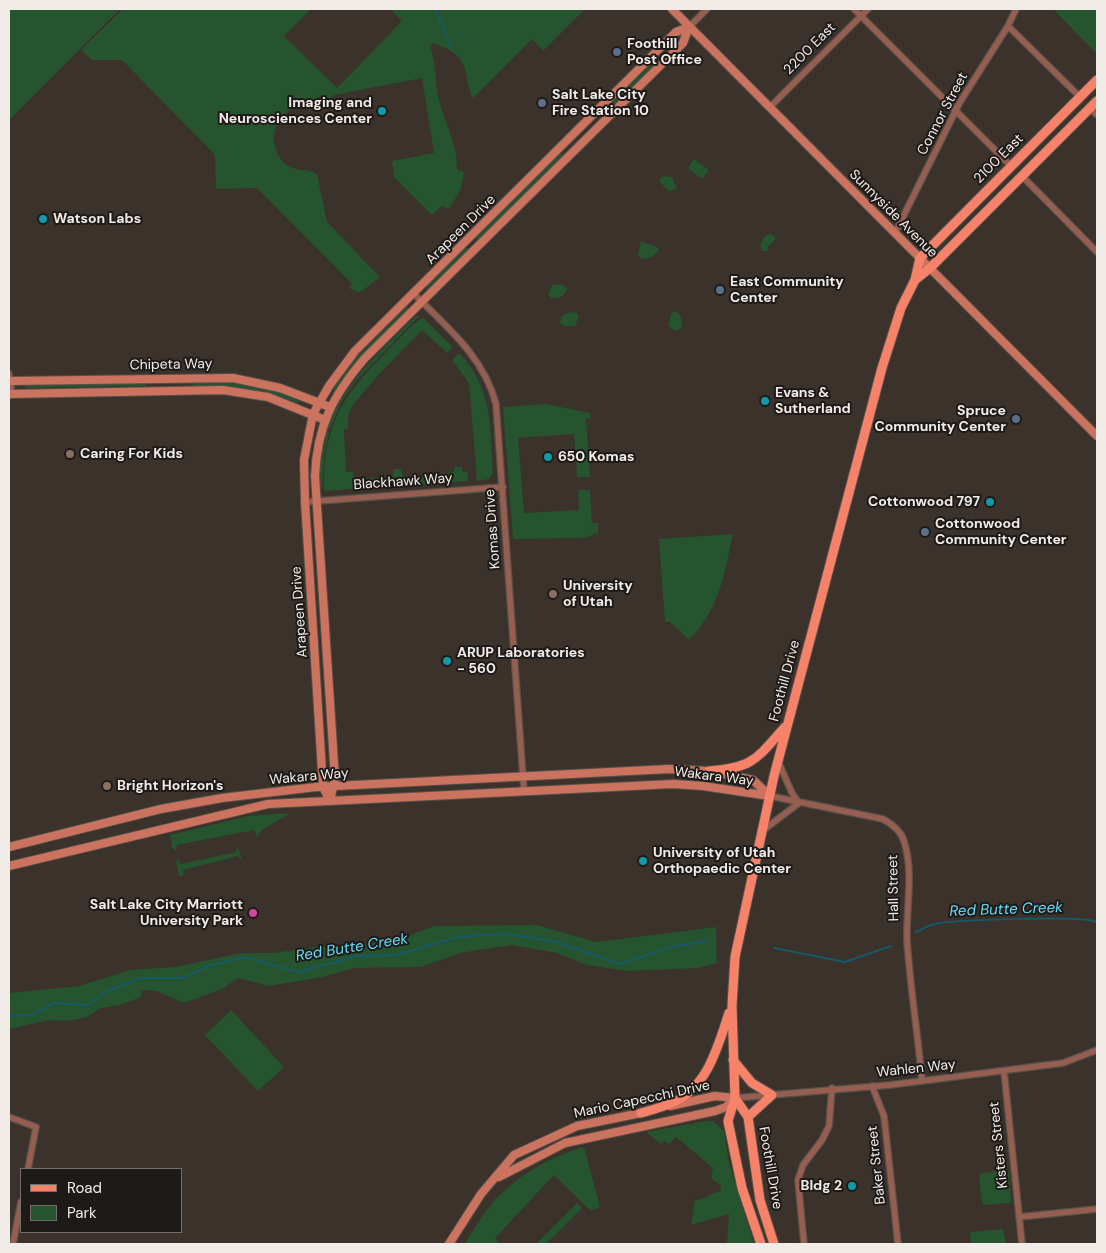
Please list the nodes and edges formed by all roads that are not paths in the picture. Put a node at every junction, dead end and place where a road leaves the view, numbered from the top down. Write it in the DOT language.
graph roads {
  1 [pos="672,9"];
  2 [pos="708,9"];
  3 [pos="854,9"];
  4 [pos="868,9"];
  5 [pos="1016,9"];
  6 [pos="861,16"];
  7 [pos="1008,26"];
  8 [pos="689,27"];
  9 [pos="1097,80"];
  10 [pos="1080,97"];
  11 [pos="770,107"];
  12 [pos="1095,108"];
  13 [pos="956,111"];
  14 [pos="1011,166"];
  15 [pos="1022,176"];
  16 [pos="895,233"];
  17 [pos="1097,252"];
  18 [pos="920,258"];
  19 [pos="930,268"];
  20 [pos="915,280"];
  21 [pos="414,294"];
  22 [pos="422,303"];
  23 [pos="9,379"];
  24 [pos="10,393"];
  25 [pos="319,402"];
  26 [pos="330,407"];
  27 [pos="312,414"];
  28 [pos="325,420"];
  29 [pos="1096,433"];
  30 [pos="503,487"];
  31 [pos="316,501"];
  32 [pos="305,502"];
  33 [pos="787,726"];
  34 [pos="778,761"];
  35 [pos="710,771"];
  36 [pos="523,777"];
  37 [pos="323,787"];
  38 [pos="335,787"];
  39 [pos="524,791"];
  40 [pos="770,796"];
  41 [pos="330,801"];
  42 [pos="800,803"];
  43 [pos="762,831"];
  44 [pos="9,847"];
  45 [pos="9,866"];
  46 [pos="732,1006"];
  47 [pos="1097,1050"];
  48 [pos="733,1060"];
  49 [pos="1004,1071"];
  50 [pos="922,1081"];
  51 [pos="872,1086"];
  52 [pos="832,1088"];
  53 [pos="772,1095"];
  54 [pos="735,1098"];
  55 [pos="641,1113"];
  56 [pos="9,1117"];
  57 [pos="748,1117"];
  58 [pos="28,1168"];
  59 [pos="495,1179"];
  60 [pos="20,1207"];
  61 [pos="1097,1209"];
  62 [pos="1019,1217"];
  63 [pos="13,1244"];
  64 [pos="449,1244"];
  65 [pos="761,1244"];
  66 [pos="774,1244"];
  67 [pos="804,1244"];
  68 [pos="898,1244"];
  69 [pos="1022,1244"];
  1 -- 8 [label="street, Sunnyside Avenue"];
  2 -- 8 [label="street"];
  3 -- 6 [label="street"];
  4 -- 6 [label="street, 2200 East"];
  5 -- 7 [label="street, Connor Street"];
  6 -- 11 [label="street, 2200 East"];
  6 -- 13 [label="street"];
  7 -- 10 [label="street"];
  7 -- 13 [label="street, Connor Street"];
  8 -- 11 [label="street, Sunnyside Avenue"];
  8 -- 21 [label="street, Arapeen Drive"];
  8 -- 22 [label="street, Arapeen Drive"];
  9 -- 10 [label="main road, 2100 East"];
  10 -- 14 [label="main road, 2100 East"];
  11 -- 16 [label="street, Sunnyside Avenue"];
  12 -- 15 [label="main road, 2100 East"];
  13 -- 14 [label="street"];
  13 -- 16 [label="street, Connor Street"];
  14 -- 18 [label="main road, 2100 East"];
  15 -- 17 [label="street"];
  15 -- 19 [label="main road, 2100 East"];
  16 -- 18 [label="street, Sunnyside Avenue"];
  18 -- 19 [label="street, Sunnyside Avenue"];
  18 -- 20 [label="main road, Foothill Drive"];
  19 -- 20 [label="main road, Foothill Drive"];
  19 -- 29 [label="street, Sunnyside Avenue"];
  20 -- 33 [label="main road, Foothill Drive"];
  21 -- 22 [label="street, Komas Drive"];
  21 -- 25 [label="street, Arapeen Drive"];
  22 -- 26 [label="street, Arapeen Drive"];
  22 -- 30 [label="street, Komas Drive"];
  23 -- 24 [label="street"];
  23 -- 25 [label="street, Chipeta Way"];
  24 -- 27 [label="street, Chipeta Way"];
  25 -- 26 [label="street, Chipeta Way"];
  25 -- 27 [label="street, Arapeen Drive"];
  26 -- 28 [label="street, Arapeen Drive"];
  27 -- 28 [label="street, Chipeta Way"];
  27 -- 32 [label="street, Arapeen Drive"];
  28 -- 31 [label="street, Arapeen Drive"];
  30 -- 31 [label="street, Blackhawk Way"];
  30 -- 36 [label="street, Komas Drive"];
  31 -- 32 [label="street, Blackhawk Way"];
  31 -- 38 [label="street, Arapeen Drive"];
  32 -- 37 [label="street, Arapeen Drive"];
  33 -- 34 [label="main road, Foothill Drive"];
  33 -- 35 [label="main road"];
  34 -- 40 [label="main road, Foothill Drive"];
  34 -- 42 [label="street"];
  35 -- 36 [label="street, Wakara Way"];
  35 -- 40 [label="street, Wakara Way"];
  36 -- 38 [label="street, Wakara Way"];
  36 -- 39 [label="street, Komas Drive"];
  37 -- 38 [label="street, Wakara Way"];
  37 -- 41 [label="street, Arapeen Drive"];
  37 -- 44 [label="street, Wakara Way"];
  38 -- 41 [label="street, Arapeen Drive"];
  39 -- 40 [label="street, Wakara Way"];
  39 -- 41 [label="street, Wakara Way"];
  40 -- 42 [label="street, Hall Street"];
  40 -- 43 [label="main road, Foothill Drive"];
  41 -- 45 [label="street, Wakara Way"];
  42 -- 43 [label="street"];
  42 -- 50 [label="street, Hall Street"];
  43 -- 46 [label="main road, Foothill Drive"];
  46 -- 48 [label="main road, Foothill Drive"];
  46 -- 55 [label="main road"];
  47 -- 49 [label="street, Wahlen Way"];
  48 -- 53 [label="main road"];
  48 -- 54 [label="main road, Foothill Drive"];
  49 -- 50 [label="street, Wahlen Way"];
  49 -- 62 [label="street, Kisters Street"];
  50 -- 51 [label="street, Wahlen Way"];
  51 -- 52 [label="street, Wahlen Way"];
  51 -- 68 [label="street, Baker Street"];
  52 -- 53 [label="street, Wahlen Way"];
  52 -- 67 [label="street"];
  53 -- 54 [label="street, Wahlen Way"];
  53 -- 57 [label="main road"];
  54 -- 55 [label="street, Mario Capecchi Drive"];
  54 -- 57 [label="main road, Foothill Drive"];
  54 -- 59 [label="street, Mario Capecchi Drive"];
  54 -- 65 [label="main road, Foothill Drive"];
  55 -- 59 [label="street, Mario Capecchi Drive"];
  56 -- 58 [label="street"];
  57 -- 66 [label="main road, Foothill Drive"];
  59 -- 64 [label="street, Mario Capecchi Drive"];
  60 -- 63 [label="street"];
  61 -- 62 [label="street"];
  62 -- 69 [label="street, Kisters Street"];
}
